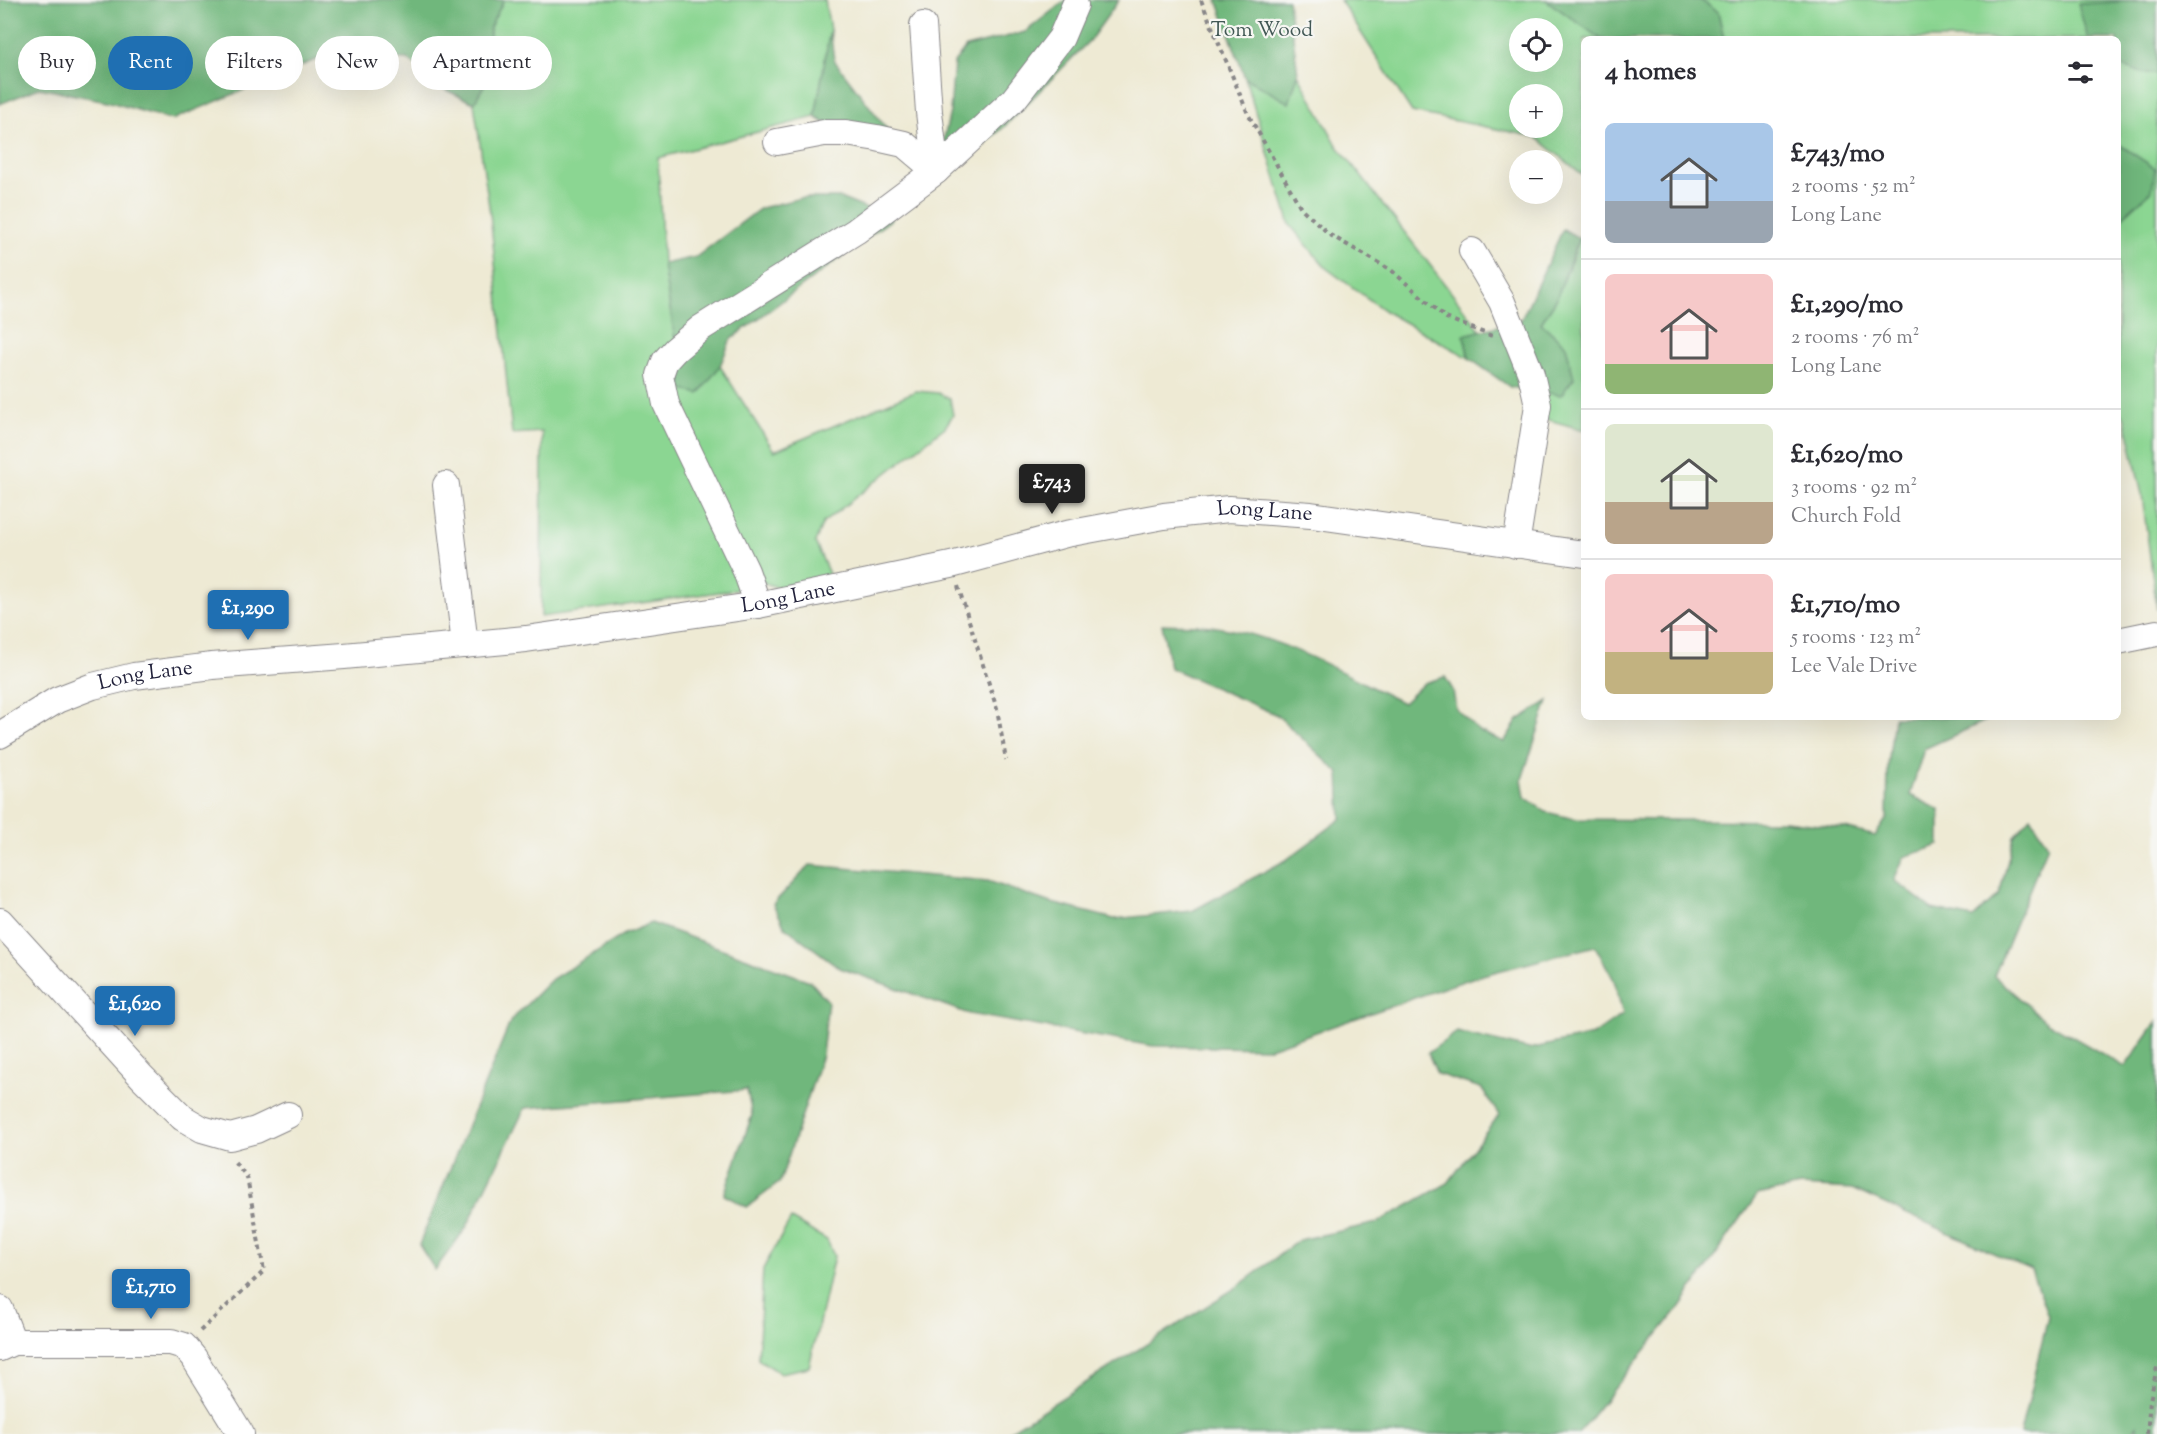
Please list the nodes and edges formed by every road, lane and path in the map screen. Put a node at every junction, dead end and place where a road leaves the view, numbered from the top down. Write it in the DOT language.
graph roads {
  1 [pos="1201,0"];
  2 [pos="1075,5"];
  3 [pos="923,25"];
  4 [pos="777,142"];
  5 [pos="936,171"];
  6 [pos="1472,251"];
  7 [pos="1520,348"];
  8 [pos="446,485"];
  9 [pos="1516,545"];
  10 [pos="1581,554"];
  11 [pos="951,565"];
  12 [pos="758,605"];
  13 [pos="2157,633"];
  14 [pos="2121,640"];
  15 [pos="465,645"];
  16 [pos="0,735"];
  17 [pos="1006,760"];
  18 [pos="0,921"];
  19 [pos="288,1115"];
  20 [pos="230,1147"];
  21 [pos="0,1309"];
  22 [pos="6,1345"];
  23 [pos="184,1346"];
  24 [pos="2157,1367"];
  25 [pos="241,1434"];
  26 [pos="2147,1434"];
  1 -- 7 [label="path"];
  2 -- 5 [label="street"];
  3 -- 5 [label="street"];
  4 -- 5 [label="street"];
  5 -- 12 [label="street"];
  6 -- 7 [label="street"];
  7 -- 9 [label="street"];
  8 -- 15 [label="street"];
  9 -- 10 [label="street, Long Lane"];
  9 -- 11 [label="street, Long Lane"];
  11 -- 12 [label="street, Long Lane"];
  11 -- 17 [label="path"];
  12 -- 15 [label="street, Long Lane"];
  13 -- 14 [label="street"];
  15 -- 16 [label="street, Long Lane"];
  18 -- 20 [label="street"];
  19 -- 20 [label="street"];
  20 -- 23 [label="path"];
  21 -- 22 [label="street"];
  22 -- 23 [label="street"];
  23 -- 25 [label="street"];
  24 -- 26 [label="path"];
}
